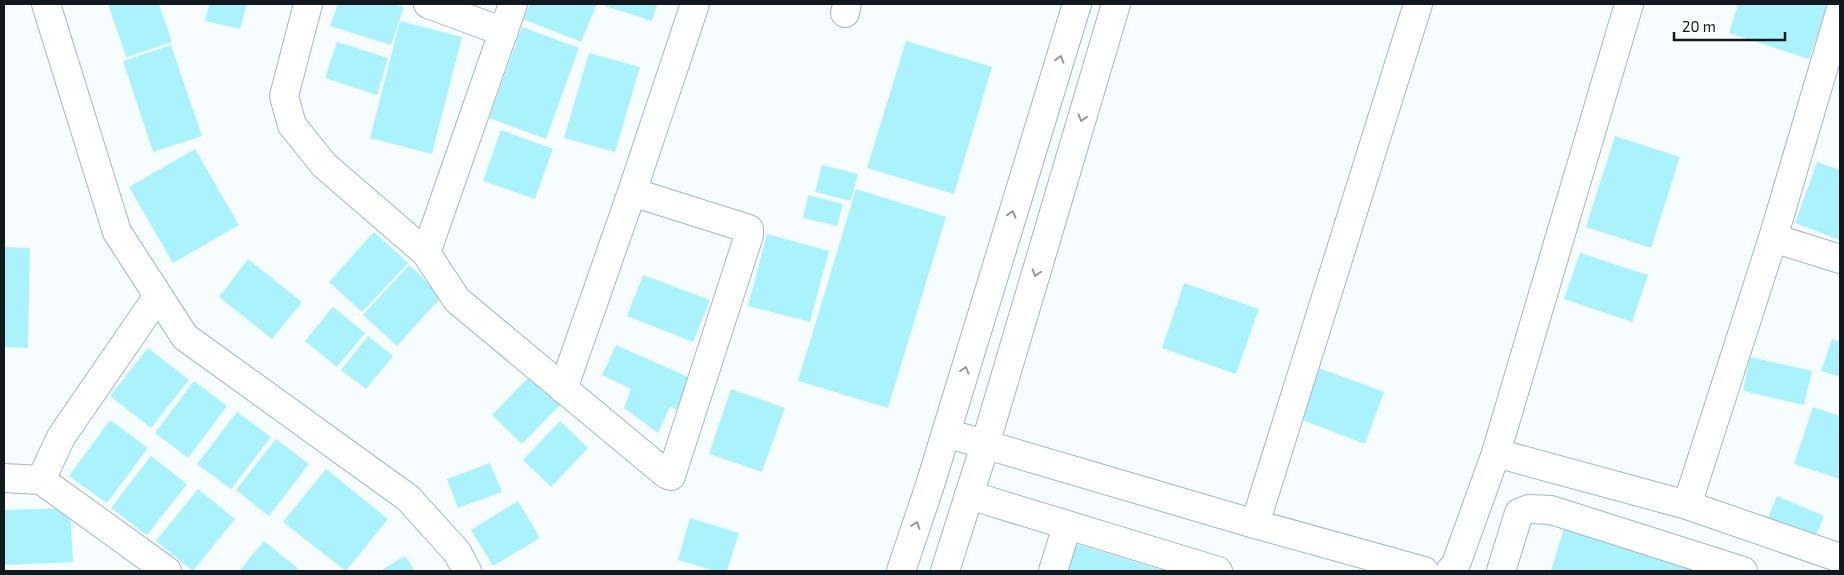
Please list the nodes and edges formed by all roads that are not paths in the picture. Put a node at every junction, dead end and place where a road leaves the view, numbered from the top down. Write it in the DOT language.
graph roads {
  1 [pos="46,4"];
  2 [pos="308,4"];
  3 [pos="428,4"];
  4 [pos="513,4"];
  5 [pos="695,4"];
  6 [pos="1077,4"];
  7 [pos="1116,4"];
  8 [pos="1418,4"];
  9 [pos="1629,4"];
  10 [pos="1840,12"];
  11 [pos="504,32"];
  12 [pos="1833,63"];
  13 [pos="632,192"];
  14 [pos="1773,238"];
  15 [pos="426,253"];
  16 [pos="1840,258"];
  17 [pos="158,296"];
  18 [pos="563,389"];
  19 [pos="946,433"];
  20 [pos="985,445"];
  21 [pos="1496,453"];
  22 [pos="4,478"];
  23 [pos="41,480"];
  24 [pos="970,495"];
  25 [pos="1687,505"];
  26 [pos="1255,524"];
  27 [pos="1067,526"];
  28 [pos="1840,558"];
  29 [pos="1734,570"];
  30 [pos="167,571"];
  31 [pos="467,571"];
  32 [pos="901,571"];
  33 [pos="945,571"];
  34 [pos="1053,571"];
  35 [pos="1218,571"];
  36 [pos="1424,571"];
  37 [pos="1450,571"];
  38 [pos="1501,571"];
  1 -- 17 [label="street"];
  2 -- 15 [label="street"];
  3 -- 11 [label="street"];
  4 -- 11 [label="street"];
  5 -- 13 [label="street"];
  19 -- 6 [label="street, one-way"];
  7 -- 20 [label="street, one-way"];
  8 -- 26 [label="street"];
  9 -- 21 [label="street"];
  10 -- 12 [label="street"];
  11 -- 15 [label="street"];
  12 -- 14 [label="street"];
  13 -- 18 [label="street"];
  13 -- 18 [label="street"];
  14 -- 16 [label="street"];
  14 -- 25 [label="street"];
  15 -- 18 [label="street"];
  17 -- 23 [label="street"];
  17 -- 31 [label="street"];
  19 -- 20 [label="street"];
  32 -- 19 [label="street, one-way"];
  20 -- 24 [label="street"];
  20 -- 26 [label="street"];
  21 -- 25 [label="street"];
  21 -- 37 [label="street"];
  22 -- 23 [label="street"];
  23 -- 30 [label="street"];
  24 -- 27 [label="street"];
  24 -- 33 [label="street"];
  25 -- 28 [label="street"];
  26 -- 36 [label="street"];
  27 -- 34 [label="street"];
  27 -- 35 [label="street"];
  29 -- 38 [label="street"];
}
